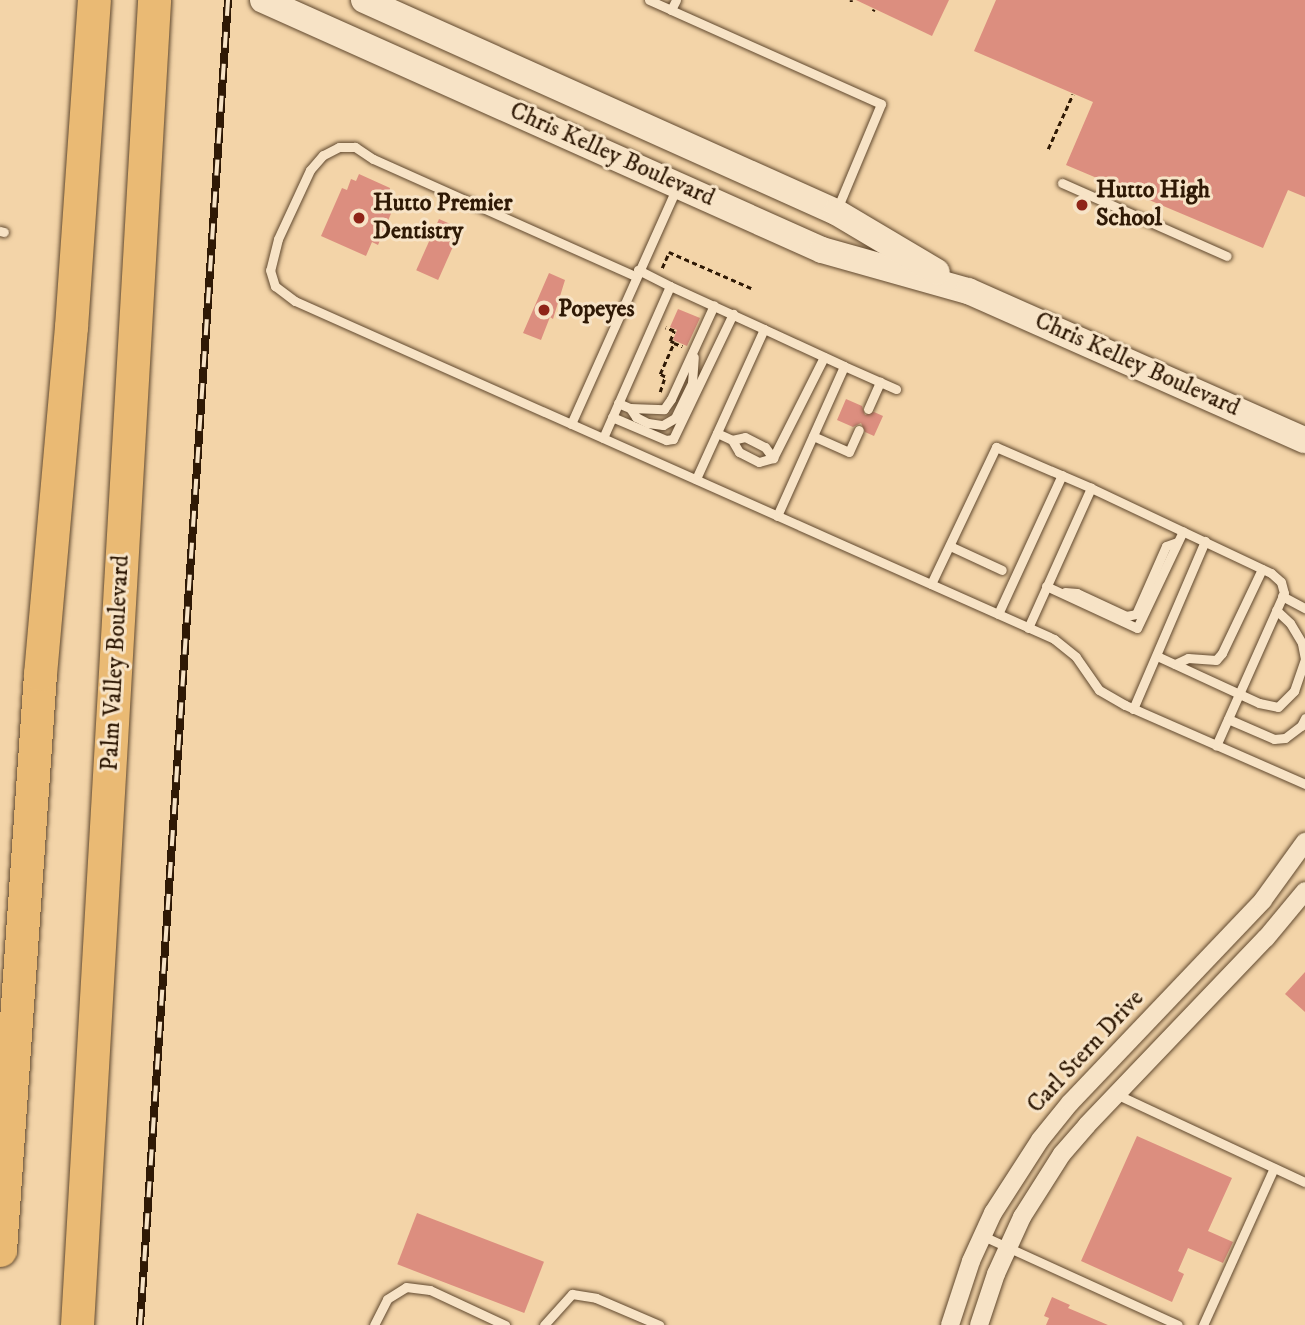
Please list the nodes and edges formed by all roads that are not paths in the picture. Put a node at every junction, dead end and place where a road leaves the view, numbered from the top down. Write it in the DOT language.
graph roads {
  1 [pos="94,0"];
  2 [pos="154,0"];
  3 [pos="263,0"];
  4 [pos="363,0"];
  5 [pos="649,0"];
  6 [pos="676,0"];
  7 [pos="671,10"];
  8 [pos="1062,183"];
  9 [pos="678,184"];
  10 [pos="836,212"];
  11 [pos="1227,256"];
  12 [pos="636,273"];
  13 [pos="670,286"];
  14 [pos="968,291"];
  15 [pos="714,306"];
  16 [pos="733,314"];
  17 [pos="764,329"];
  18 [pos="692,350"];
  19 [pos="824,357"];
  20 [pos="844,366"];
  21 [pos="880,382"];
  22 [pos="896,389"];
  23 [pos="618,403"];
  24 [pos="630,408"];
  25 [pos="868,409"];
  26 [pos="612,416"];
  27 [pos="571,424"];
  28 [pos="859,430"];
  29 [pos="717,433"];
  30 [pos="813,436"];
  31 [pos="603,438"];
  32 [pos="732,440"];
  33 [pos="1305,440"];
  34 [pos="773,458"];
  35 [pos="1062,475"];
  36 [pos="696,479"];
  37 [pos="1091,488"];
  38 [pos="777,516"];
  39 [pos="1183,531"];
  40 [pos="1205,541"];
  41 [pos="950,545"];
  42 [pos="1262,569"];
  43 [pos="1002,570"];
  44 [pos="931,584"];
  45 [pos="1046,586"];
  46 [pos="1282,596"];
  47 [pos="1305,608"];
  48 [pos="1276,610"];
  49 [pos="998,614"];
  50 [pos="1027,628"];
  51 [pos="1157,656"];
  52 [pos="1175,664"];
  53 [pos="1239,693"];
  54 [pos="1133,709"];
  55 [pos="1305,718"];
  56 [pos="1228,719"];
  57 [pos="1216,746"];
  58 [pos="1305,784"];
  59 [pos="1305,842"];
  60 [pos="1305,891"];
  61 [pos="7,1024"];
  62 [pos="1116,1094"];
  63 [pos="1273,1168"];
  64 [pos="1305,1182"];
  65 [pos="983,1236"];
  66 [pos="1008,1247"];
  67 [pos="0,1250"];
  68 [pos="77,1325"];
  69 [pos="374,1325"];
  70 [pos="505,1325"];
  71 [pos="544,1325"];
  72 [pos="659,1325"];
  73 [pos="950,1325"];
  74 [pos="979,1325"];
  75 [pos="1178,1325"];
  76 [pos="1203,1325"];
  1 -- 61 [label="highway"];
  2 -- 68 [label="highway, Palm Valley Boulevard"];
  3 -- 9 [label="main road, Chris Kelley Boulevard"];
  4 -- 10 [label="main road, Chris Kelley Boulevard"];
  5 -- 7 [label="lane"];
  6 -- 7 [label="lane"];
  7 -- 10 [label="lane"];
  8 -- 11 [label="lane"];
  9 -- 12 [label="lane"];
  9 -- 14 [label="main road, Chris Kelley Boulevard"];
  10 -- 14 [label="main road, Chris Kelley Boulevard"];
  12 -- 13 [label="lane"];
  12 -- 27 [label="lane"];
  12 -- 27 [label="lane"];
  13 -- 15 [label="lane"];
  13 -- 23 [label="lane"];
  14 -- 33 [label="main road, Chris Kelley Boulevard"];
  15 -- 16 [label="lane"];
  15 -- 18 [label="lane"];
  16 -- 17 [label="lane"];
  16 -- 26 [label="lane"];
  17 -- 19 [label="lane"];
  17 -- 29 [label="lane"];
  18 -- 24 [label="lane"];
  18 -- 24 [label="lane"];
  19 -- 20 [label="lane"];
  19 -- 34 [label="lane"];
  20 -- 21 [label="lane"];
  20 -- 30 [label="lane"];
  21 -- 22 [label="lane"];
  21 -- 25 [label="lane"];
  23 -- 24 [label="lane"];
  23 -- 26 [label="lane"];
  26 -- 31 [label="lane"];
  27 -- 31 [label="lane"];
  28 -- 30 [label="lane"];
  29 -- 32 [label="lane"];
  29 -- 36 [label="lane"];
  30 -- 38 [label="lane"];
  31 -- 36 [label="lane"];
  32 -- 34 [label="lane"];
  32 -- 34 [label="lane"];
  35 -- 37 [label="lane"];
  35 -- 41 [label="lane"];
  35 -- 49 [label="lane"];
  36 -- 38 [label="lane"];
  37 -- 39 [label="lane"];
  37 -- 45 [label="lane"];
  38 -- 44 [label="lane"];
  39 -- 40 [label="lane"];
  39 -- 45 [label="lane"];
  40 -- 42 [label="lane"];
  40 -- 51 [label="lane"];
  41 -- 43 [label="lane"];
  41 -- 44 [label="lane"];
  42 -- 46 [label="lane"];
  42 -- 52 [label="lane"];
  44 -- 49 [label="lane"];
  45 -- 50 [label="lane"];
  46 -- 47 [label="lane"];
  46 -- 48 [label="lane"];
  48 -- 53 [label="lane"];
  48 -- 53 [label="lane"];
  49 -- 50 [label="lane"];
  50 -- 54 [label="lane"];
  51 -- 52 [label="lane"];
  51 -- 54 [label="lane"];
  52 -- 53 [label="lane"];
  53 -- 56 [label="lane"];
  54 -- 57 [label="lane"];
  55 -- 56 [label="lane"];
  56 -- 57 [label="lane"];
  57 -- 58 [label="lane"];
  59 -- 65 [label="street, Carl Stern Drive"];
  60 -- 62 [label="street, Carl Stern Drive"];
  61 -- 67 [label="highway"];
  62 -- 63 [label="lane"];
  62 -- 66 [label="street, Carl Stern Drive"];
  63 -- 64 [label="lane"];
  63 -- 76 [label="lane"];
  65 -- 66 [label="lane"];
  65 -- 73 [label="street, Carl Stern Drive"];
  66 -- 74 [label="street, Carl Stern Drive"];
  66 -- 75 [label="lane"];
  69 -- 70 [label="lane"];
  71 -- 72 [label="lane"];
}
